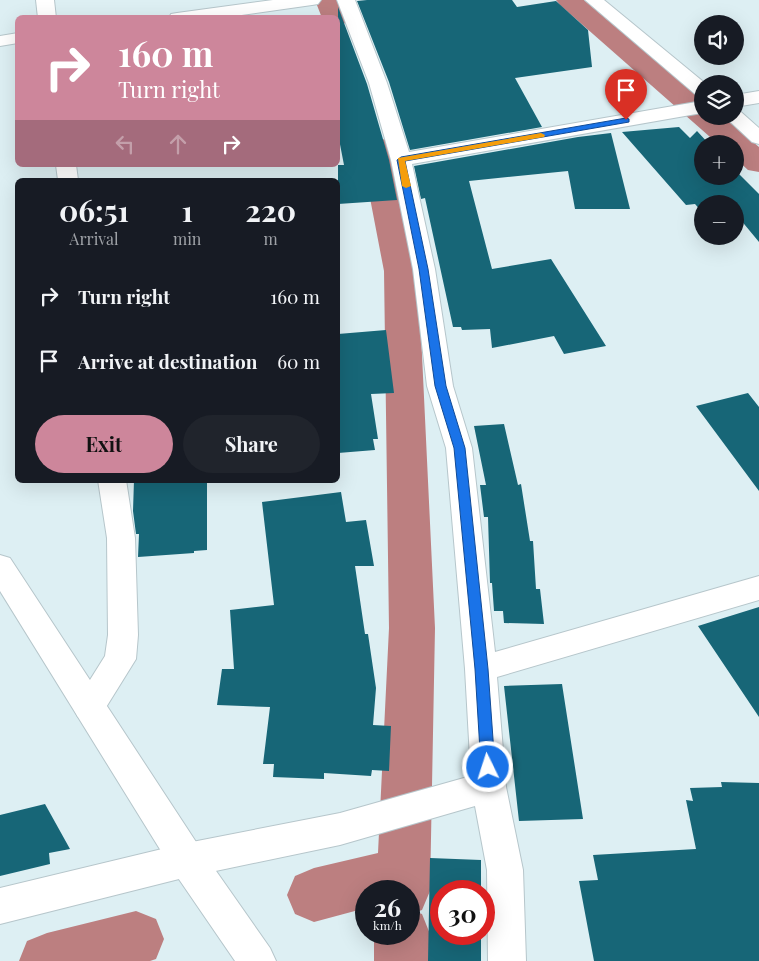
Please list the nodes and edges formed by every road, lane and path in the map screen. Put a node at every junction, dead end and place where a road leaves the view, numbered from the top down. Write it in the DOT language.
graph roads {
  1 [pos="45,0"];
  2 [pos="312,0"];
  3 [pos="346,0"];
  4 [pos="594,0"];
  5 [pos="47,15"];
  6 [pos="199,15"];
  7 [pos="15,38"];
  8 [pos="0,41"];
  9 [pos="694,83"];
  10 [pos="759,97"];
  11 [pos="744,100"];
  12 [pos="693,109"];
  13 [pos="744,125"];
  14 [pos="759,138"];
  15 [pos="401,160"];
  16 [pos="112,483"];
  17 [pos="0,566"];
  18 [pos="759,588"];
  19 [pos="482,669"];
  20 [pos="89,707"];
  21 [pos="489,787"];
  22 [pos="187,860"];
  23 [pos="0,906"];
  24 [pos="257,961"];
  25 [pos="507,961"];
  1 -- 5 [label="street"];
  2 -- 6 [label="street"];
  3 -- 15 [label="street"];
  4 -- 9 [label="street"];
  7 -- 8 [label="street"];
  10 -- 11 [label="street"];
  12 -- 15 [label="street"];
  13 -- 14 [label="street"];
  15 -- 19 [label="street"];
  16 -- 20 [label="street"];
  17 -- 20 [label="street"];
  18 -- 19 [label="street"];
  19 -- 21 [label="street"];
  20 -- 22 [label="street"];
  21 -- 22 [label="street"];
  21 -- 25 [label="street"];
  22 -- 23 [label="street"];
  22 -- 24 [label="street"];
}
